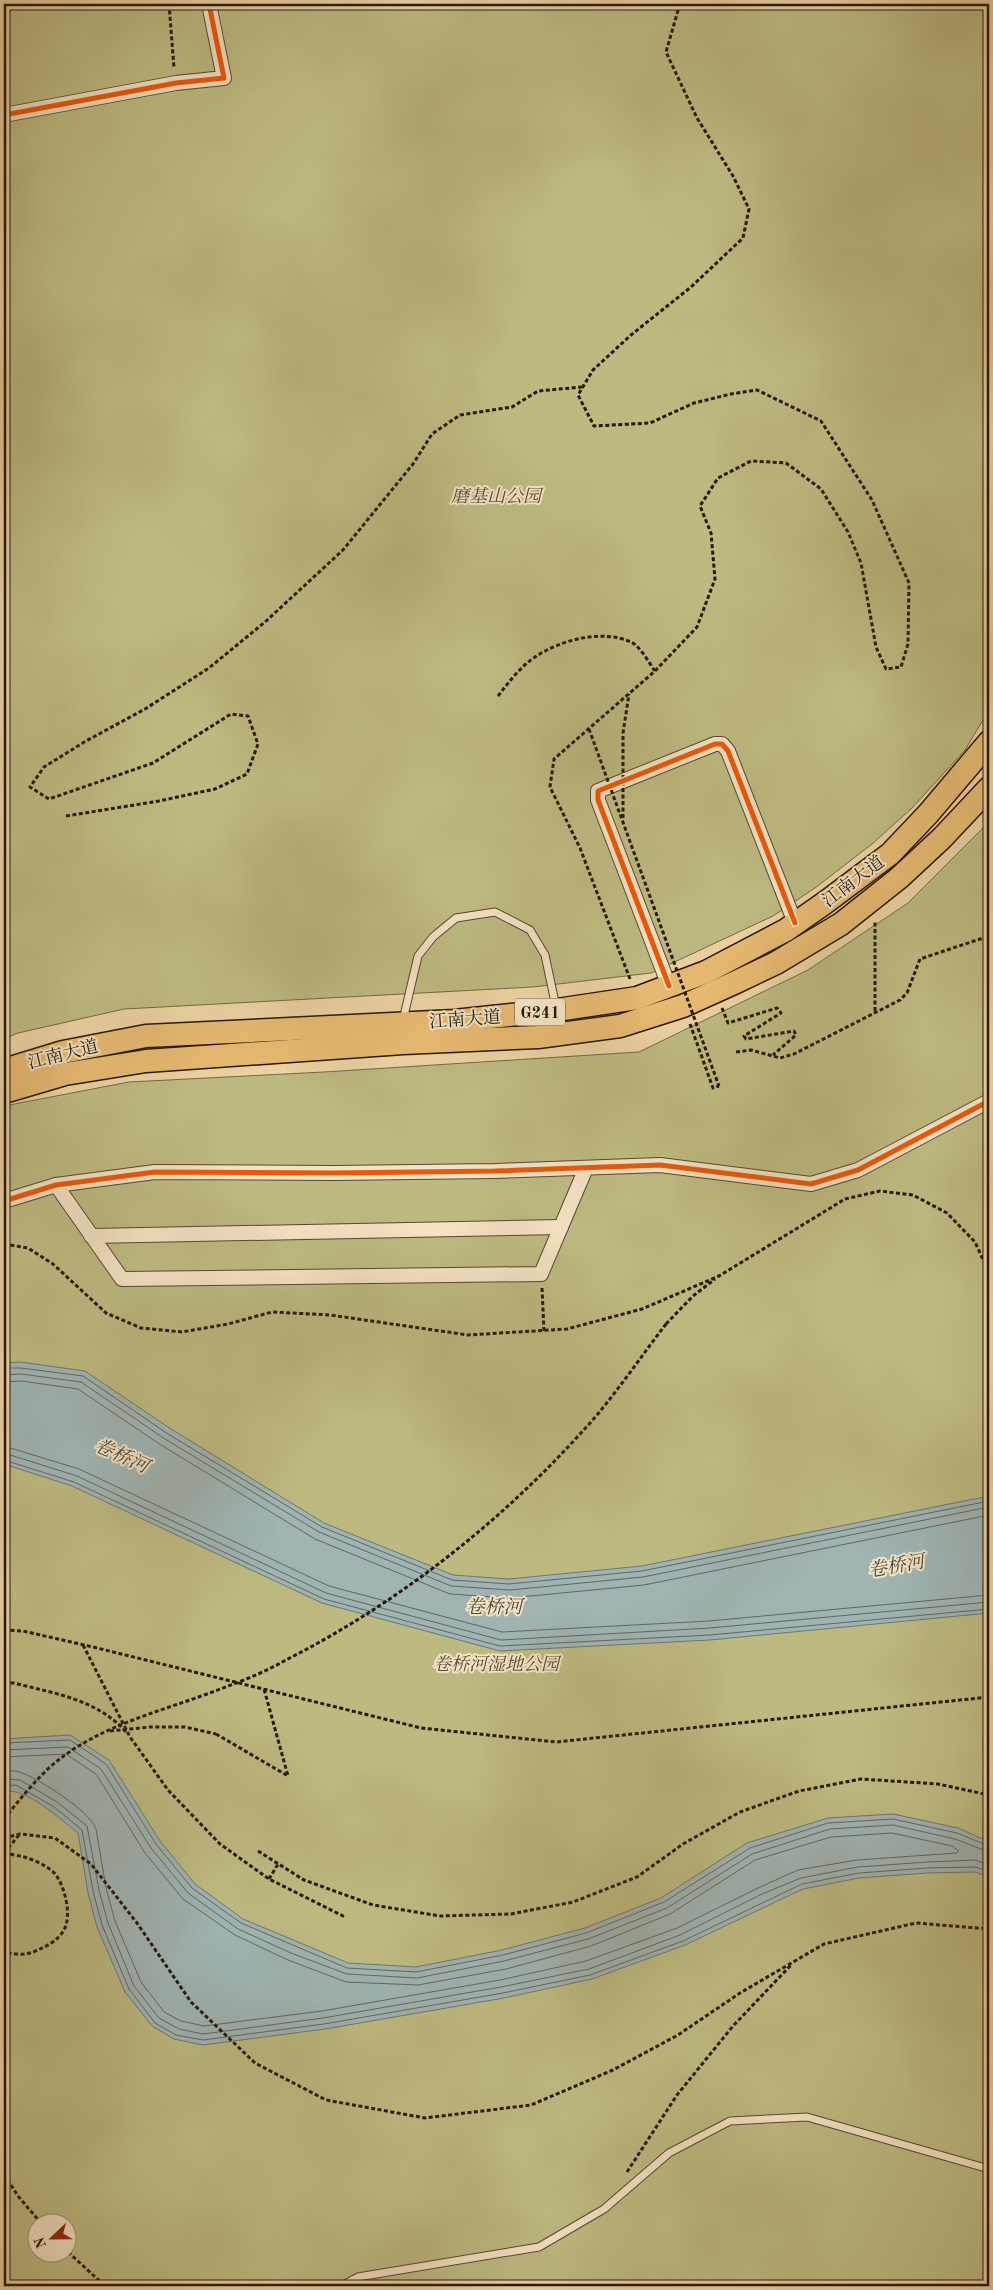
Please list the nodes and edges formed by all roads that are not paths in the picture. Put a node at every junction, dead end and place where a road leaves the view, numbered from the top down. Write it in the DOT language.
graph roads {
  1 [pos="209,4"];
  2 [pos="4,115"];
  3 [pos="989,742"];
  4 [pos="989,788"];
  5 [pos="795,923"];
  6 [pos="670,986"];
  7 [pos="557,1010"];
  8 [pos="402,1023"];
  9 [pos="4,1070"];
  10 [pos="4,1092"];
  11 [pos="989,1101"];
  12 [pos="586,1168"];
  13 [pos="56,1186"];
  14 [pos="4,1201"];
  15 [pos="561,1227"];
  16 [pos="91,1236"];
  17 [pos="989,2168"];
  18 [pos="341,2286"];
  1 -- 2 [label="street"];
  3 -- 5 [label="highway, 江南大道 / G241"];
  4 -- 10 [label="highway, 江南大道 / G241"];
  5 -- 6 [label="highway, 江南大道 / G241"];
  5 -- 6 [label="street"];
  6 -- 7 [label="highway, 江南大道 / G241"];
  7 -- 8 [label="highway, 江南大道 / G241"];
  7 -- 8 [label="lane"];
  8 -- 9 [label="highway, 江南大道 / G241"];
  11 -- 12 [label="street"];
  12 -- 13 [label="street"];
  12 -- 15 [label="street"];
  13 -- 14 [label="street"];
  13 -- 16 [label="street"];
  15 -- 16 [label="street"];
  15 -- 16 [label="street"];
  17 -- 18 [label="lane"];
}
